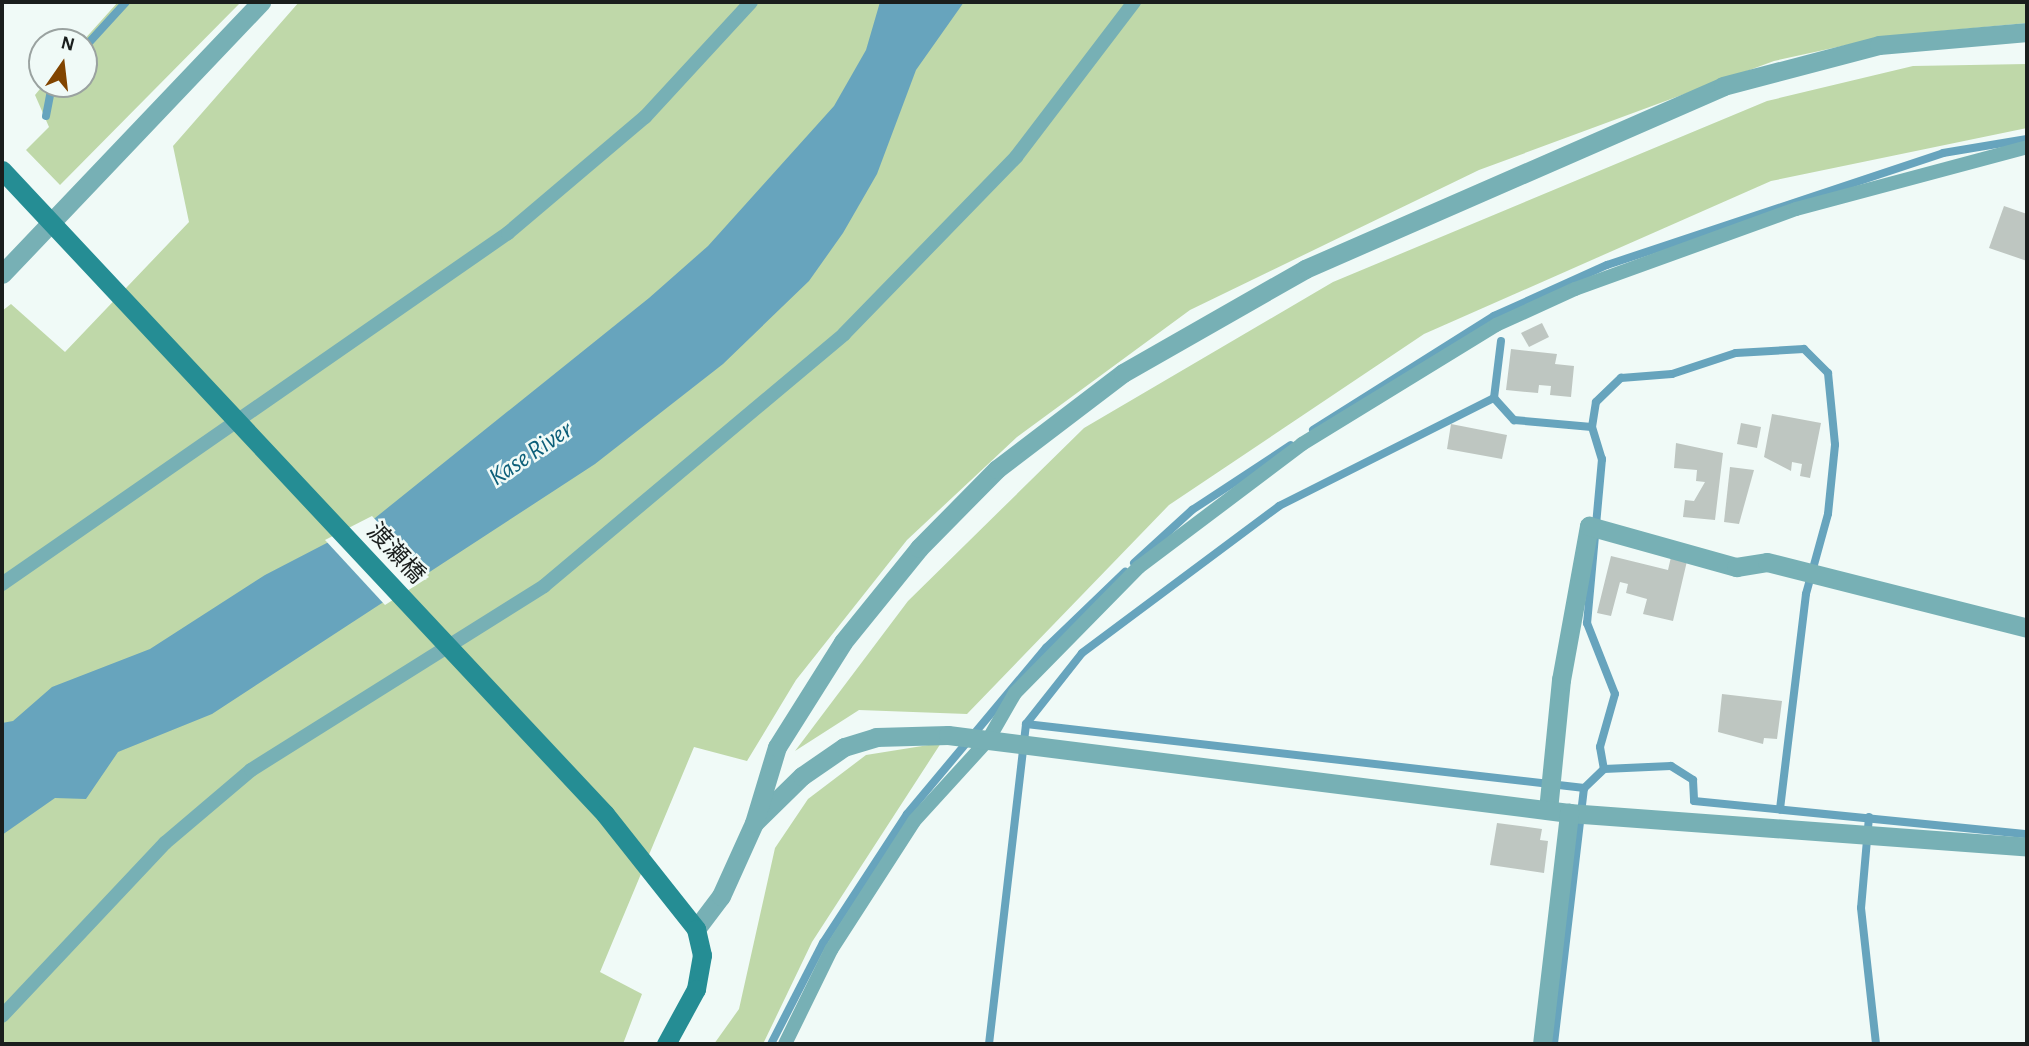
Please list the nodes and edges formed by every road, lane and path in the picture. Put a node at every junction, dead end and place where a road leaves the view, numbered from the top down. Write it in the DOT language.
graph roads {
  1 [pos="261,2"];
  2 [pos="751,2"];
  3 [pos="1134,2"];
  4 [pos="2027,32"];
  5 [pos="2027,147"];
  6 [pos="2,170"];
  7 [pos="52,224"];
  8 [pos="2,274"];
  9 [pos="2,584"];
  10 [pos="2027,628"];
  11 [pos="988,740"];
  12 [pos="1549,793"];
  13 [pos="1569,813"];
  14 [pos="754,823"];
  15 [pos="2027,847"];
  16 [pos="696,929"];
  17 [pos="2,1016"];
  18 [pos="666,1044"];
  19 [pos="785,1044"];
  20 [pos="1542,1044"];
  1 -- 7 [label="street"];
  2 -- 9 [label="lane"];
  3 -- 17 [label="lane"];
  4 -- 14 [label="street"];
  5 -- 11 [label="lane"];
  6 -- 7 [label="main road, 渡瀬橋"];
  7 -- 8 [label="street"];
  7 -- 16 [label="main road, 渡瀬橋"];
  10 -- 12 [label="street"];
  11 -- 12 [label="street"];
  11 -- 14 [label="street"];
  11 -- 19 [label="lane"];
  12 -- 13 [label="street"];
  13 -- 15 [label="street"];
  13 -- 20 [label="street"];
  14 -- 16 [label="street"];
  16 -- 18 [label="main road"];
}
